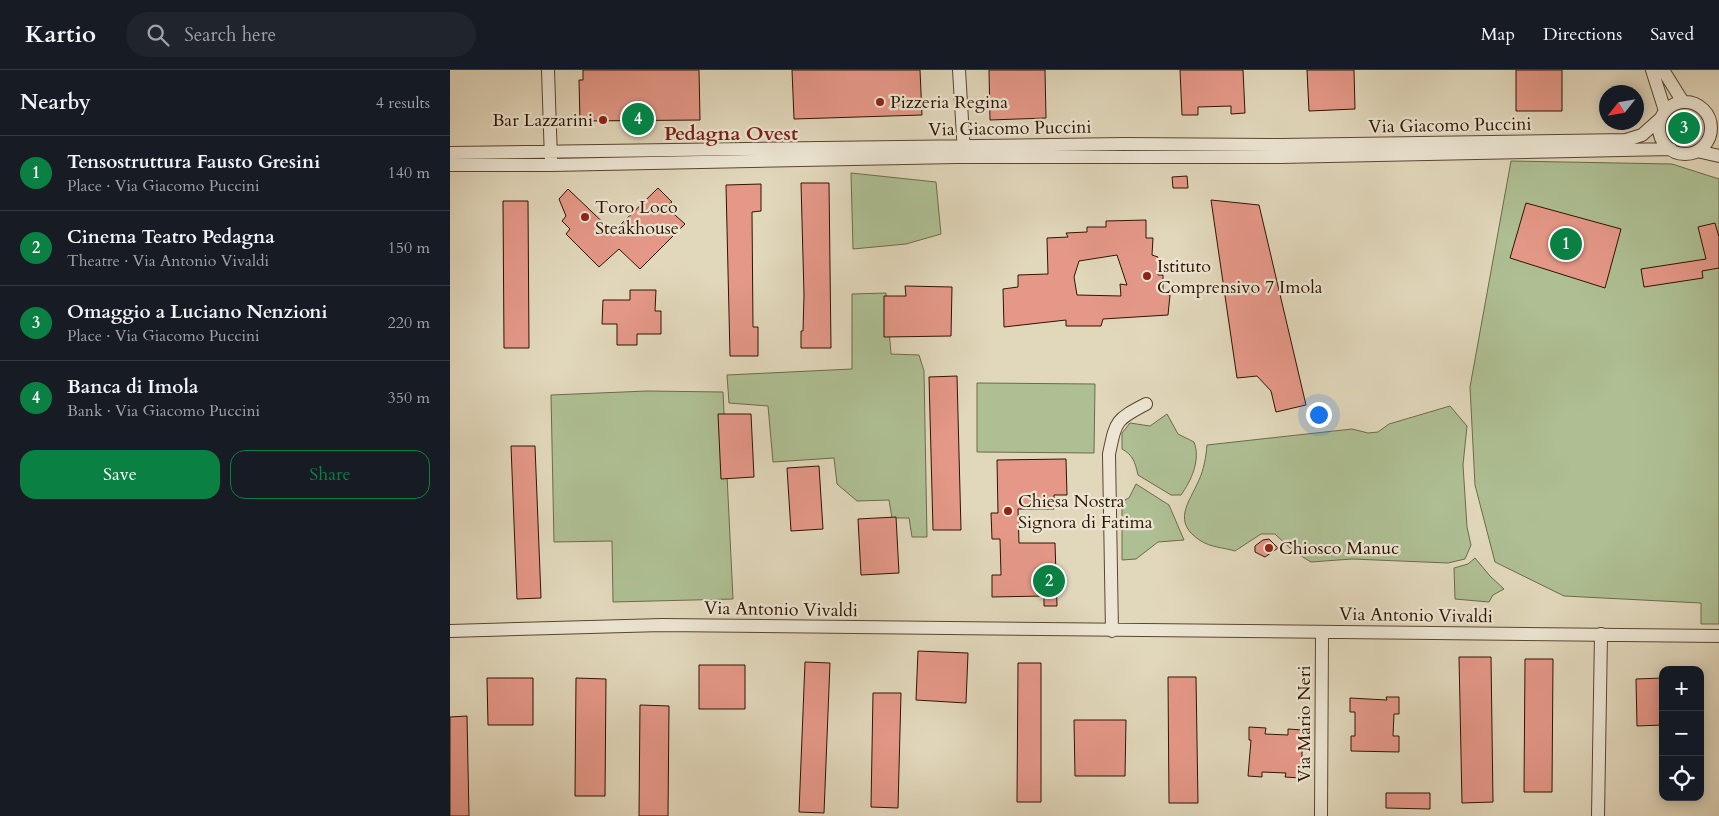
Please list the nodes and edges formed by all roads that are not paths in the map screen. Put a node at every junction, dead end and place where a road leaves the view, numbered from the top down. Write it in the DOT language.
graph roads {
  1 [pos="548,70"];
  2 [pos="960,70"];
  3 [pos="1652,70"];
  4 [pos="1663,70"];
  5 [pos="1683,102"];
  6 [pos="1663,115"];
  7 [pos="1715,135"];
  8 [pos="1582,146"];
  9 [pos="1671,149"];
  10 [pos="1697,151"];
  11 [pos="964,152"];
  12 [pos="450,153"];
  13 [pos="1719,156"];
  14 [pos="551,159"];
  15 [pos="450,165"];
  16 [pos="1146,404"];
  17 [pos="450,631"];
  18 [pos="1112,631"];
  19 [pos="1322,632"];
  20 [pos="1602,634"];
  21 [pos="1719,636"];
  22 [pos="1322,816"];
  23 [pos="1598,816"];
  1 -- 14 [label="street"];
  2 -- 11 [label="street"];
  3 -- 6 [label="street"];
  4 -- 5 [label="street"];
  5 -- 6 [label="street, Via Giacomo Puccini"];
  5 -- 7 [label="street"];
  6 -- 8 [label="street, Via Giacomo Puccini"];
  6 -- 9 [label="street"];
  7 -- 10 [label="street"];
  8 -- 9 [label="street, Via Giacomo Puccini"];
  8 -- 11 [label="street, Via Giacomo Puccini"];
  9 -- 10 [label="street, Via Giacomo Puccini"];
  10 -- 13 [label="street, Via Giacomo Puccini"];
  11 -- 14 [label="street, Via Giacomo Puccini"];
  12 -- 14 [label="street, Via Giacomo Puccini"];
  14 -- 15 [label="street, Via Giacomo Puccini"];
  16 -- 18 [label="street"];
  17 -- 18 [label="street, Via Antonio Vivaldi"];
  18 -- 19 [label="street, Via Antonio Vivaldi"];
  19 -- 20 [label="street, Via Antonio Vivaldi"];
  19 -- 22 [label="street, Via Mario Neri"];
  20 -- 21 [label="street, Via Antonio Vivaldi"];
  20 -- 23 [label="street"];
}
